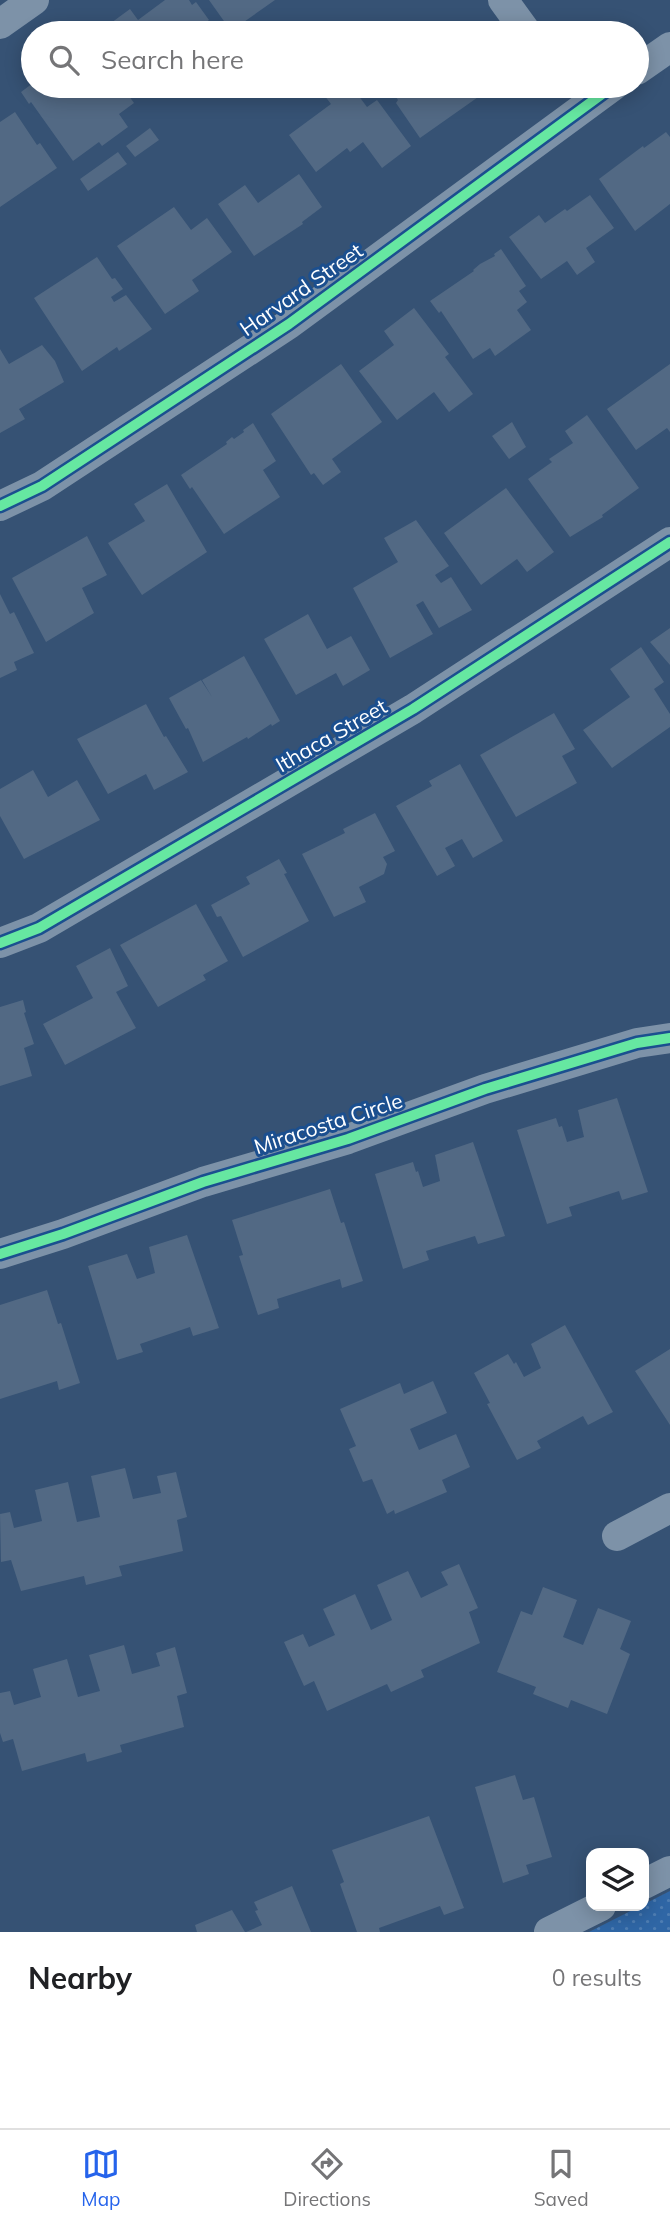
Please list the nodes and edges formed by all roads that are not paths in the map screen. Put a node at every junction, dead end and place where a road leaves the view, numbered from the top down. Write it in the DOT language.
graph roads {
  1 [pos="34,0"];
  2 [pos="503,0"];
  3 [pos="518,21"];
  4 [pos="0,24"];
  5 [pos="670,47"];
  6 [pos="649,62"];
  7 [pos="572,98"];
  8 [pos="0,506"];
  9 [pos="670,542"];
  10 [pos="0,943"];
  11 [pos="670,1038"];
  12 [pos="0,1254"];
  13 [pos="670,1508"];
  14 [pos="617,1536"];
  15 [pos="670,1871"];
  16 [pos="649,1882"];
  17 [pos="591,1911"];
  18 [pos="549,1932"];
  1 -- 4 [label="street"];
  2 -- 3 [label="street"];
  5 -- 6 [label="street"];
  7 -- 8 [label="street, Harvard Street"];
  9 -- 10 [label="street, Ithaca Street"];
  11 -- 12 [label="street, Miracosta Circle"];
  13 -- 14 [label="street"];
  15 -- 16 [label="street"];
  17 -- 18 [label="street"];
}
